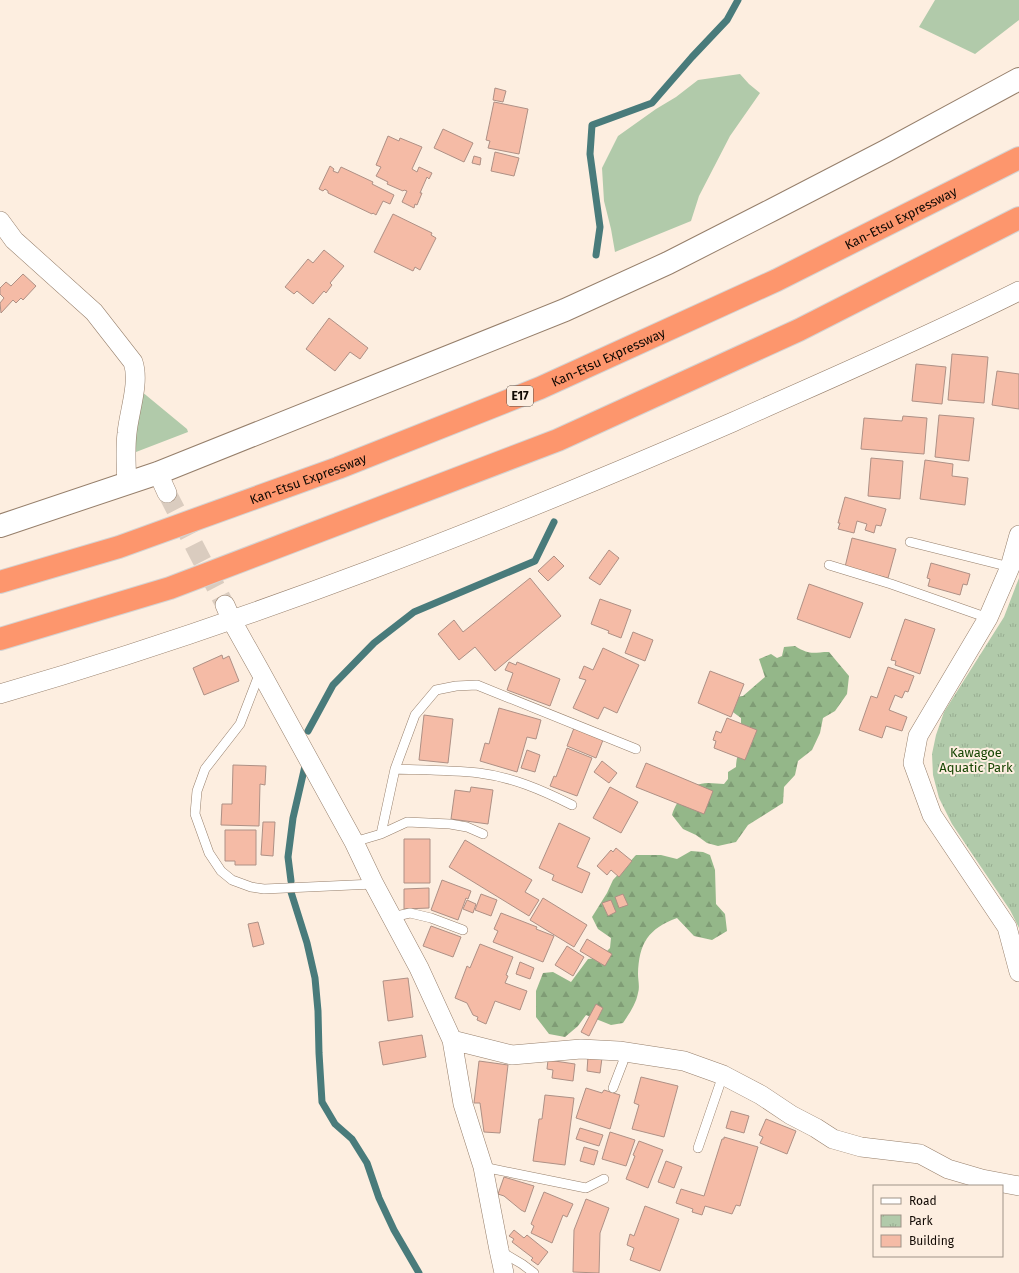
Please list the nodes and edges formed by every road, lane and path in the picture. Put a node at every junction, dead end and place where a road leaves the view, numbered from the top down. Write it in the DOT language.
graph roads {
  1 [pos="1019,79"];
  2 [pos="1019,158"];
  3 [pos="1019,218"];
  4 [pos="0,221"];
  5 [pos="1019,291"];
  6 [pos="127,483"];
  7 [pos="0,526"];
  8 [pos="1019,536"];
  9 [pos="910,542"];
  10 [pos="829,564"];
  11 [pos="1010,567"];
  12 [pos="0,582"];
  13 [pos="228,613"];
  14 [pos="988,618"];
  15 [pos="0,639"];
  16 [pos="260,671"];
  17 [pos="0,694"];
  18 [pos="636,748"];
  19 [pos="395,768"];
  20 [pos="572,805"];
  21 [pos="381,834"];
  22 [pos="483,834"];
  23 [pos="354,842"];
  24 [pos="374,884"];
  25 [pos="392,917"];
  26 [pos="463,930"];
  27 [pos="1019,972"];
  28 [pos="452,1040"];
  29 [pos="624,1052"];
  30 [pos="723,1075"];
  31 [pos="613,1088"];
  32 [pos="698,1148"];
  33 [pos="483,1167"];
  34 [pos="604,1179"];
  35 [pos="1019,1186"];
  36 [pos="498,1250"];
  37 [pos="504,1273"];
  38 [pos="534,1273"];
  1 -- 6 [label="street"];
  2 -- 12 [label="highway, Kan-Etsu Expressway / E17"];
  3 -- 15 [label="highway"];
  4 -- 6 [label="street"];
  5 -- 13 [label="street"];
  6 -- 7 [label="street"];
  8 -- 11 [label="street"];
  9 -- 11 [label="lane"];
  10 -- 14 [label="lane"];
  11 -- 14 [label="street"];
  13 -- 16 [label="street"];
  13 -- 17 [label="street"];
  14 -- 27 [label="street"];
  16 -- 23 [label="street"];
  16 -- 24 [label="lane"];
  18 -- 19 [label="lane"];
  19 -- 20 [label="lane"];
  19 -- 21 [label="lane"];
  21 -- 22 [label="lane"];
  21 -- 23 [label="lane"];
  23 -- 24 [label="street"];
  24 -- 25 [label="street"];
  25 -- 26 [label="lane"];
  25 -- 28 [label="street"];
  28 -- 29 [label="street"];
  28 -- 33 [label="street"];
  29 -- 30 [label="street"];
  29 -- 31 [label="lane"];
  30 -- 32 [label="lane"];
  30 -- 35 [label="street"];
  33 -- 34 [label="lane"];
  33 -- 36 [label="street"];
  36 -- 37 [label="street"];
  36 -- 38 [label="lane"];
}
